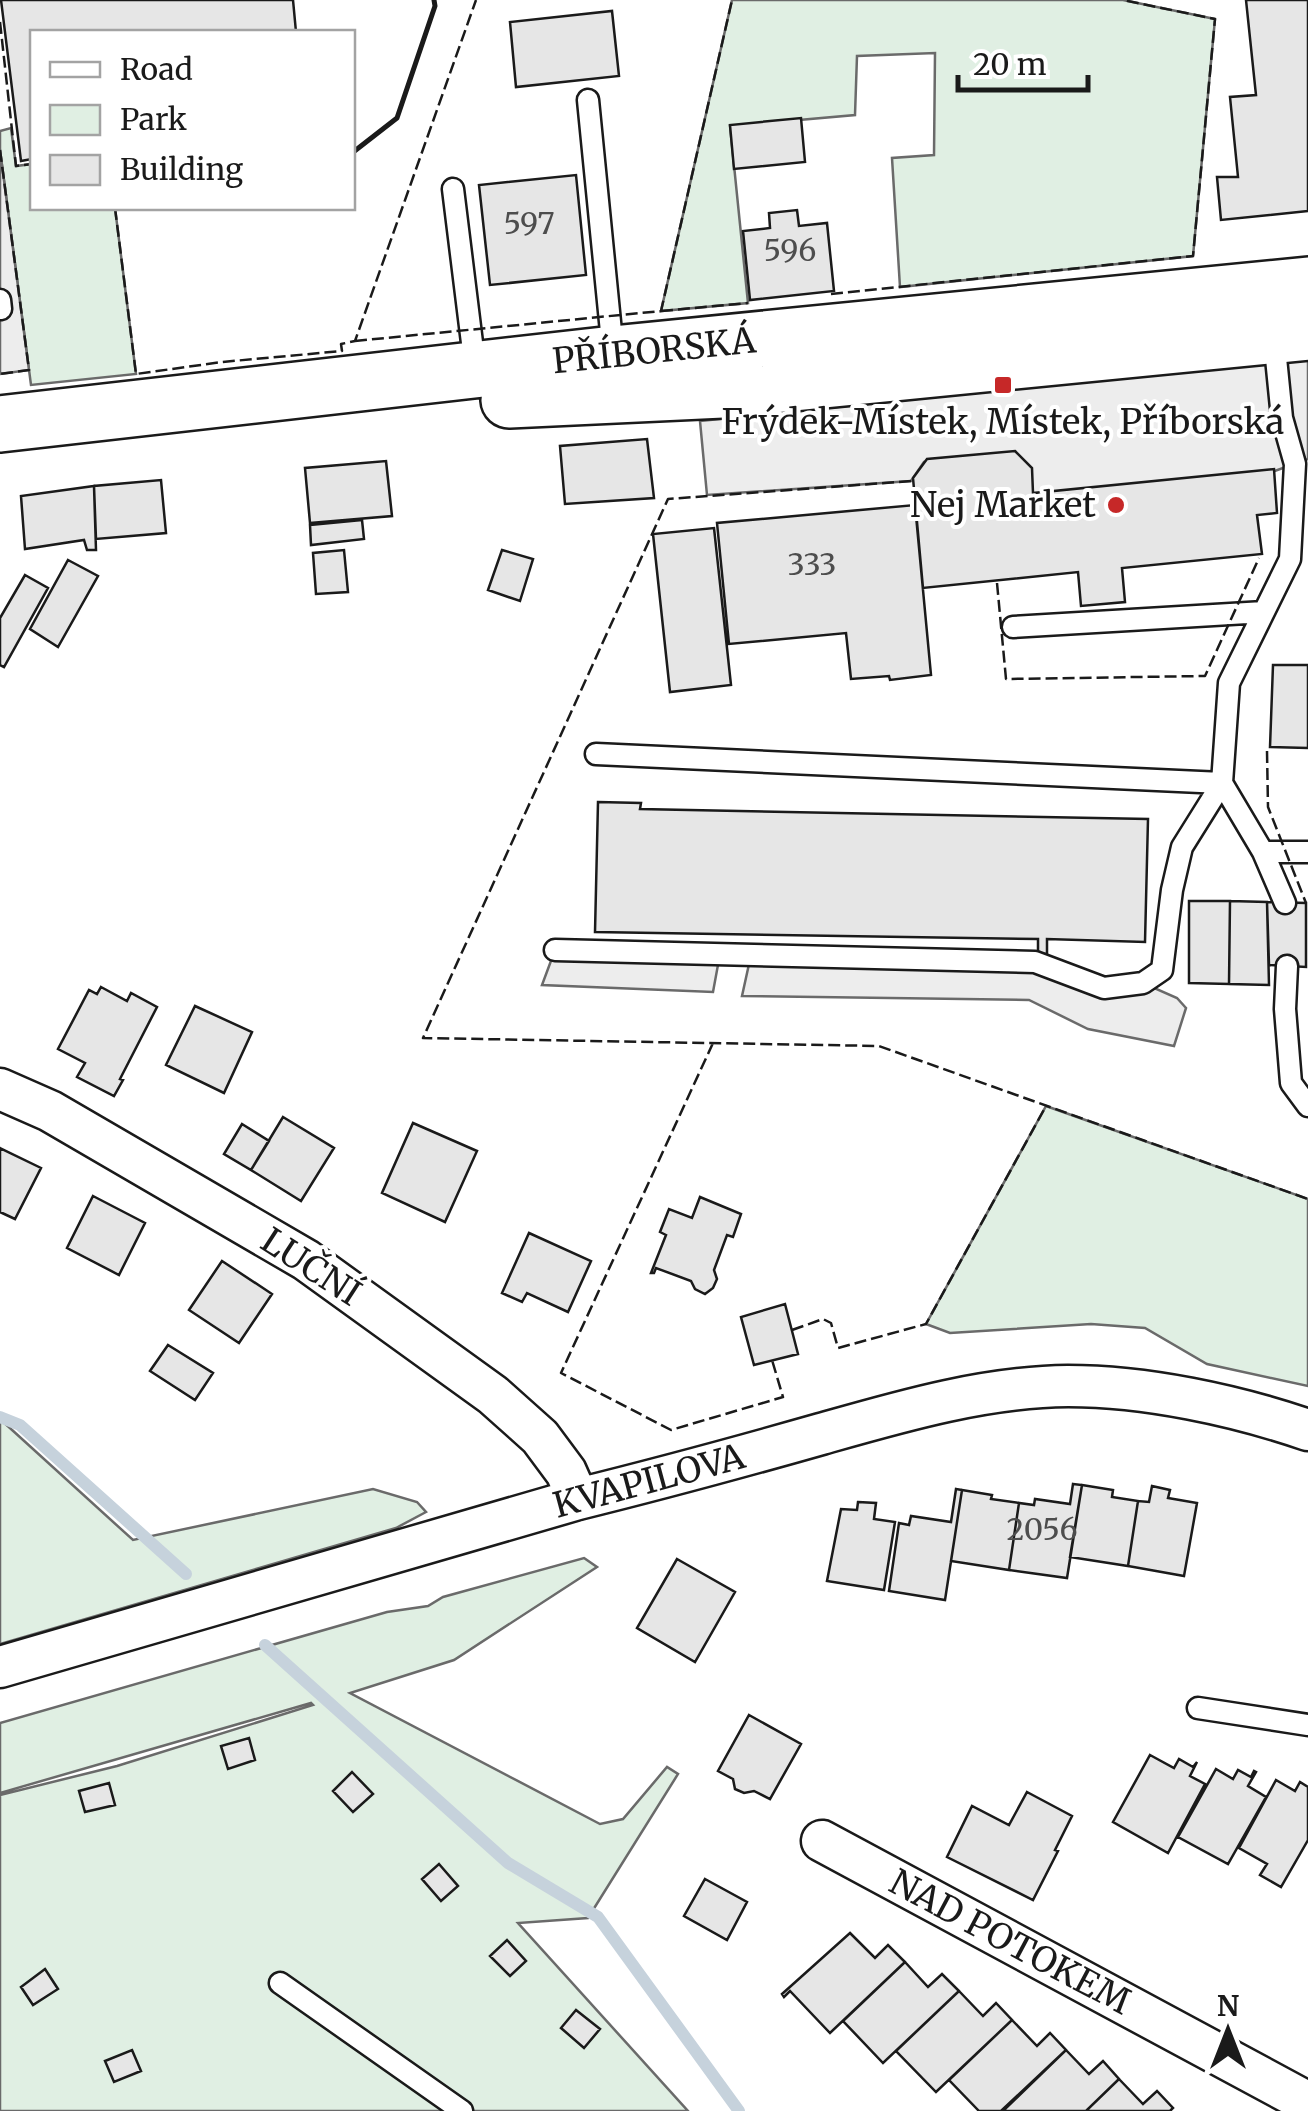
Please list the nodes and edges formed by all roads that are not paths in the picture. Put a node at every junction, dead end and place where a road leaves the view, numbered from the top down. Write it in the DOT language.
graph roads {
  1 [pos="588,100"];
  2 [pos="453,189"];
  3 [pos="1308,285"];
  4 [pos="0,300"];
  5 [pos="1,309"];
  6 [pos="1291,334"];
  7 [pos="613,354"];
  8 [pos="475,370"];
  9 [pos="0,424"];
  10 [pos="0,462"];
  11 [pos="1301,499"];
  12 [pos="1264,612"];
  13 [pos="1013,627"];
  14 [pos="596,754"];
  15 [pos="1222,782"];
  16 [pos="1263,852"];
  17 [pos="1308,852"];
  18 [pos="1285,903"];
  19 [pos="555,950"];
  20 [pos="1286,966"];
  21 [pos="0,1089"];
  22 [pos="1308,1106"];
  23 [pos="1308,1430"];
  24 [pos="578,1499"];
  25 [pos="0,1667"];
  26 [pos="1198,1708"];
  27 [pos="1308,1725"];
  28 [pos="822,1841"];
  29 [pos="280,1983"];
  30 [pos="1301,2103"];
  31 [pos="462,2111"];
  1 -- 7 [label="lane"];
  2 -- 8 [label="lane"];
  3 -- 7 [label="main road, PŘÍBORSKÁ"];
  4 -- 5 [label="lane"];
  6 -- 10 [label="main road, PŘÍBORSKÁ"];
  6 -- 11 [label="lane"];
  7 -- 8 [label="main road, PŘÍBORSKÁ"];
  8 -- 9 [label="main road, PŘÍBORSKÁ"];
  11 -- 12 [label="lane"];
  12 -- 13 [label="lane"];
  12 -- 15 [label="lane"];
  14 -- 15 [label="lane"];
  15 -- 16 [label="lane"];
  15 -- 19 [label="lane"];
  16 -- 17 [label="lane"];
  16 -- 18 [label="lane"];
  20 -- 22 [label="lane"];
  21 -- 24 [label="street, LUČNÍ"];
  23 -- 24 [label="street, KVAPILOVA"];
  24 -- 25 [label="street, KVAPILOVA"];
  26 -- 27 [label="lane"];
  28 -- 30 [label="street, NAD POTOKEM"];
  29 -- 31 [label="lane"];
}
